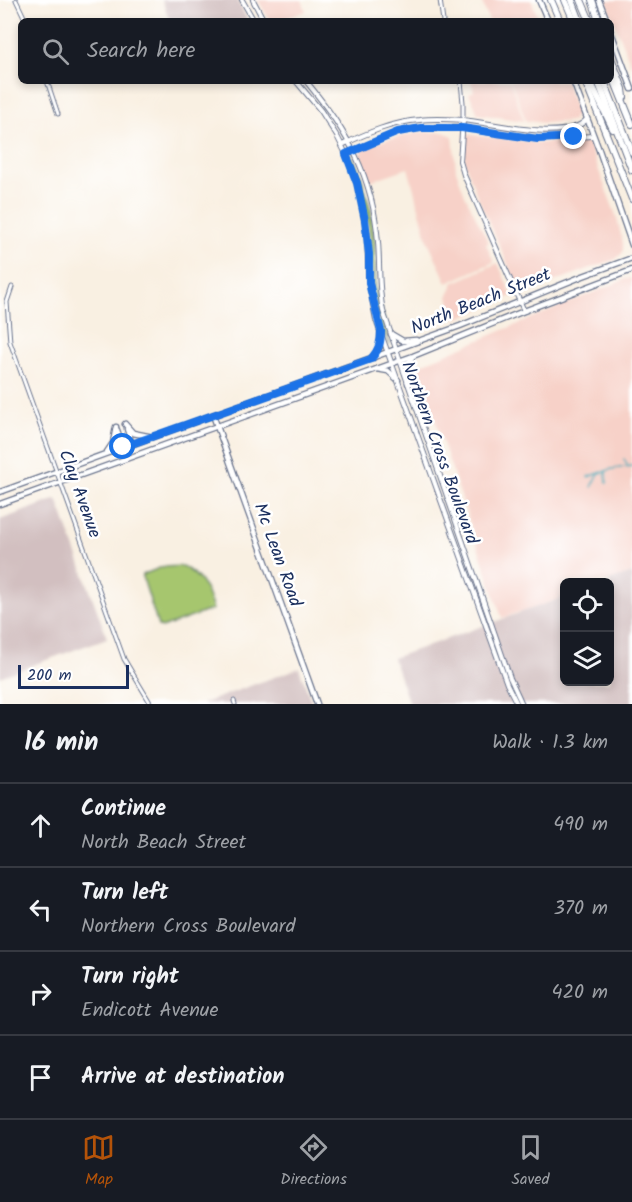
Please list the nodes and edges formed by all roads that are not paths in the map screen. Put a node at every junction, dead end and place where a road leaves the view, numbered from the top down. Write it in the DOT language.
graph roads {
  1 [pos="16,0"];
  2 [pos="243,0"];
  3 [pos="253,0"];
  4 [pos="440,0"];
  5 [pos="539,0"];
  6 [pos="551,0"];
  7 [pos="565,0"];
  8 [pos="572,0"];
  9 [pos="581,0"];
  10 [pos="592,0"];
  11 [pos="599,0"];
  12 [pos="25,18"];
  13 [pos="252,18"];
  14 [pos="262,18"];
  15 [pos="443,18"];
  16 [pos="547,18"];
  17 [pos="559,18"];
  18 [pos="573,18"];
  19 [pos="579,18"];
  20 [pos="589,18"];
  21 [pos="598,18"];
  22 [pos="606,18"];
  23 [pos="614,40"];
  24 [pos="614,66"];
  25 [pos="614,80"];
  26 [pos="48,84"];
  27 [pos="298,84"];
  28 [pos="309,84"];
  29 [pos="461,84"];
  30 [pos="574,84"];
  31 [pos="586,84"];
  32 [pos="591,84"];
  33 [pos="599,84"];
  34 [pos="605,84"];
  35 [pos="632,89"];
  36 [pos="625,107"];
  37 [pos="58,114"];
  38 [pos="587,119"];
  39 [pos="462,120"];
  40 [pos="632,124"];
  41 [pos="462,128"];
  42 [pos="539,130"];
  43 [pos="593,136"];
  44 [pos="538,139"];
  45 [pos="350,141"];
  46 [pos="342,145"];
  47 [pos="354,150"];
  48 [pos="628,151"];
  49 [pos="346,154"];
  50 [pos="632,170"];
  51 [pos="632,199"];
  52 [pos="632,243"];
  53 [pos="632,258"];
  54 [pos="632,272"];
  55 [pos="12,287"];
  56 [pos="519,302"];
  57 [pos="524,311"];
  58 [pos="381,331"];
  59 [pos="391,334"];
  60 [pos="427,338"];
  61 [pos="396,350"];
  62 [pos="388,353"];
  63 [pos="413,356"];
  64 [pos="371,359"];
  65 [pos="400,360"];
  66 [pos="391,363"];
  67 [pos="374,369"];
  68 [pos="398,380"];
  69 [pos="408,383"];
  70 [pos="213,415"];
  71 [pos="216,426"];
  72 [pos="151,437"];
  73 [pos="132,444"];
  74 [pos="123,447"];
  75 [pos="106,453"];
  76 [pos="56,472"];
  77 [pos="60,482"];
  78 [pos="0,492"];
  79 [pos="0,504"];
  80 [pos="458,524"];
  81 [pos="452,527"];
  82 [pos="151,704"];
  83 [pos="317,704"];
  84 [pos="517,704"];
  85 [pos="522,704"];
  1 -- 12 [label="street"];
  2 -- 13 [label="street"];
  3 -- 14 [label="street"];
  4 -- 15 [label="street"];
  5 -- 16 [label="main road"];
  6 -- 17 [label="highway"];
  7 -- 18 [label="highway"];
  8 -- 19 [label="highway"];
  9 -- 20 [label="highway"];
  10 -- 21 [label="highway"];
  11 -- 22 [label="main road"];
  23 -- 35 [label="main road"];
  24 -- 36 [label="highway"];
  25 -- 36 [label="highway"];
  26 -- 37 [label="street"];
  27 -- 46 [label="street, Northern Cross Boulevard"];
  28 -- 45 [label="street, Northern Cross Boulevard"];
  29 -- 39 [label="street"];
  30 -- 38 [label="main road"];
  31 -- 51 [label="highway"];
  32 -- 48 [label="highway"];
  33 -- 48 [label="highway"];
  34 -- 48 [label="highway"];
  36 -- 40 [label="highway"];
  38 -- 42 [label="street"];
  38 -- 43 [label="main road"];
  39 -- 41 [label="street"];
  39 -- 42 [label="street"];
  39 -- 45 [label="street"];
  41 -- 44 [label="street"];
  41 -- 47 [label="street"];
  41 -- 56 [label="street"];
  42 -- 44 [label="street"];
  43 -- 44 [label="street"];
  43 -- 52 [label="main road"];
  45 -- 46 [label="street"];
  45 -- 47 [label="street, Northern Cross Boulevard"];
  46 -- 49 [label="street, Northern Cross Boulevard"];
  47 -- 49 [label="street"];
  47 -- 59 [label="street, Northern Cross Boulevard"];
  48 -- 50 [label="highway"];
  49 -- 58 [label="street, Northern Cross Boulevard"];
  53 -- 56 [label="main road, North Beach Street"];
  54 -- 57 [label="main road, North Beach Street"];
  55 -- 76 [label="street, Clay Avenue"];
  56 -- 57 [label="street"];
  56 -- 60 [label="main road, North Beach Street"];
  57 -- 63 [label="main road, North Beach Street"];
  58 -- 62 [label="street, Northern Cross Boulevard"];
  58 -- 64 [label="main road"];
  59 -- 60 [label="main road"];
  59 -- 61 [label="street, Northern Cross Boulevard"];
  60 -- 61 [label="main road, North Beach Street"];
  61 -- 62 [label="main road, North Beach Street"];
  61 -- 65 [label="street, Northern Cross Boulevard"];
  62 -- 64 [label="main road, North Beach Street"];
  62 -- 66 [label="street, Northern Cross Boulevard"];
  63 -- 65 [label="main road, North Beach Street"];
  63 -- 69 [label="main road"];
  64 -- 70 [label="main road, North Beach Street"];
  65 -- 66 [label="main road, North Beach Street"];
  65 -- 69 [label="street, Northern Cross Boulevard"];
  66 -- 67 [label="main road, North Beach Street"];
  66 -- 68 [label="street, Northern Cross Boulevard"];
  67 -- 68 [label="main road"];
  67 -- 71 [label="main road, North Beach Street"];
  68 -- 81 [label="street, Northern Cross Boulevard"];
  69 -- 80 [label="street, Northern Cross Boulevard"];
  70 -- 71 [label="main road, Mc Lean Road"];
  70 -- 72 [label="main road, North Beach Street"];
  71 -- 77 [label="main road, North Beach Street"];
  71 -- 83 [label="main road, Mc Lean Road"];
  72 -- 73 [label="main road, North Beach Street"];
  72 -- 73 [label="main road"];
  73 -- 74 [label="main road, North Beach Street"];
  74 -- 75 [label="main road, North Beach Street"];
  74 -- 75 [label="main road"];
  75 -- 76 [label="main road, North Beach Street"];
  76 -- 77 [label="street, Clay Avenue"];
  76 -- 78 [label="main road, North Beach Street"];
  77 -- 79 [label="main road, North Beach Street"];
  77 -- 82 [label="street, Clay Avenue"];
  80 -- 81 [label="street"];
  80 -- 85 [label="street, Northern Cross Boulevard"];
  81 -- 84 [label="street, Northern Cross Boulevard"];
}
